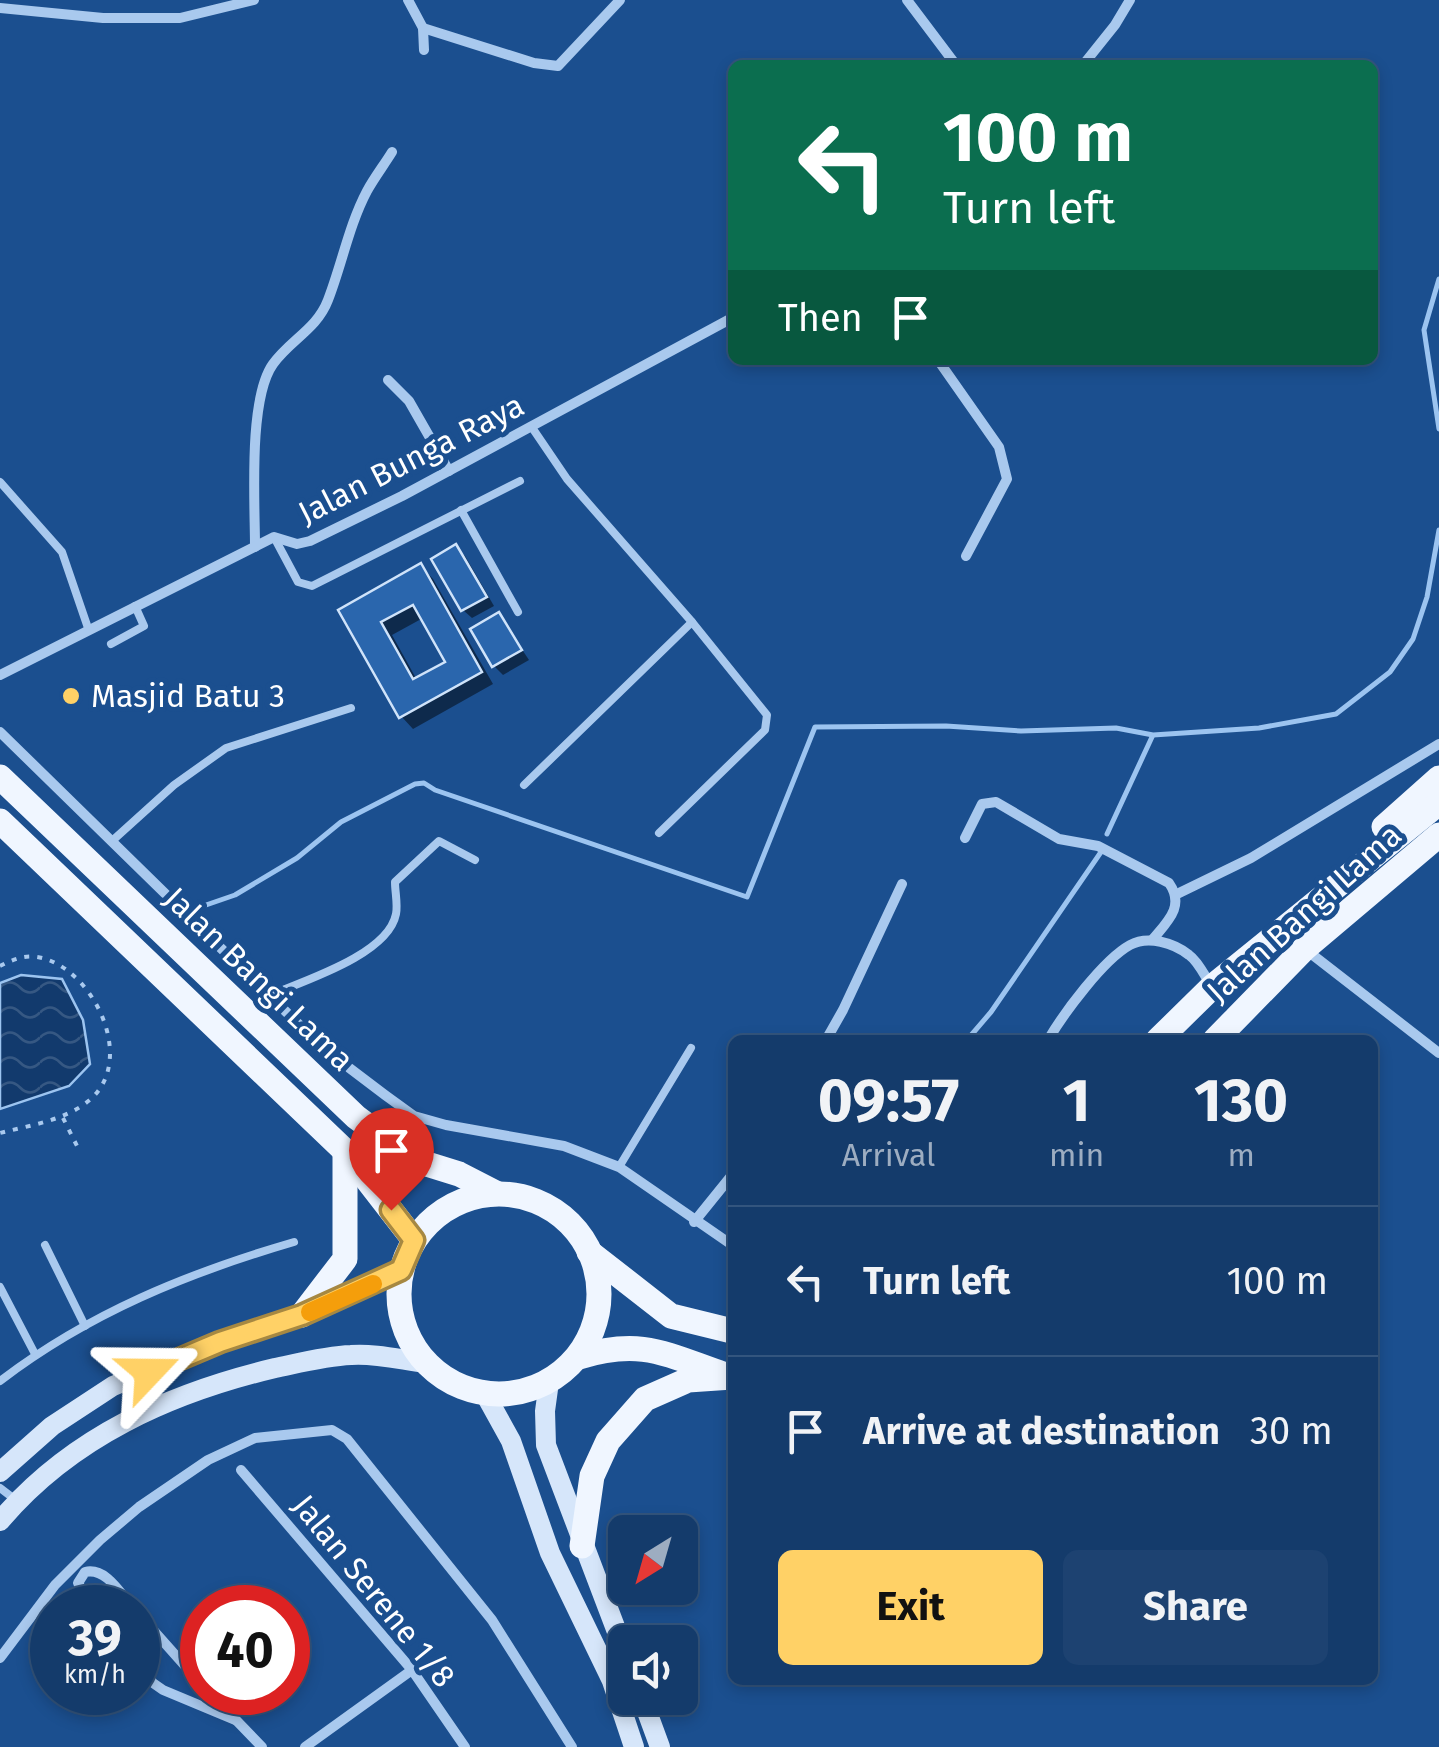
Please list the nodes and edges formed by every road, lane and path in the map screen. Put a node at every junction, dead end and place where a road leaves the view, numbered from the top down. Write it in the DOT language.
graph roads {
  1 [pos="254,0"];
  2 [pos="408,0"];
  3 [pos="620,0"];
  4 [pos="907,0"];
  5 [pos="1130,0"];
  6 [pos="0,8"];
  7 [pos="423,28"];
  8 [pos="424,50"];
  9 [pos="952,60"];
  10 [pos="1087,60"];
  11 [pos="392,152"];
  12 [pos="728,320"];
  13 [pos="942,365"];
  14 [pos="388,380"];
  15 [pos="531,426"];
  16 [pos="449,470"];
  17 [pos="0,482"];
  18 [pos="520,482"];
  19 [pos="461,510"];
  20 [pos="274,537"];
  21 [pos="255,547"];
  22 [pos="966,556"];
  23 [pos="134,606"];
  24 [pos="518,612"];
  25 [pos="692,622"];
  26 [pos="88,628"];
  27 [pos="111,644"];
  28 [pos="0,674"];
  29 [pos="351,708"];
  30 [pos="0,732"];
  31 [pos="1439,744"];
  32 [pos="0,777"];
  33 [pos="1439,778"];
  34 [pos="524,785"];
  35 [pos="1439,803"];
  36 [pos="0,821"];
  37 [pos="659,833"];
  38 [pos="1439,835"];
  39 [pos="965,838"];
  40 [pos="112,841"];
  41 [pos="475,860"];
  42 [pos="902,884"];
  43 [pos="1176,894"];
  44 [pos="1306,911"];
  45 [pos="1153,940"];
  46 [pos="1304,948"];
  47 [pos="0,966"];
  48 [pos="1212,987"];
  49 [pos="268,996"];
  50 [pos="829,1035"];
  51 [pos="1052,1035"];
  52 [pos="1163,1035"];
  53 [pos="1220,1035"];
  54 [pos="691,1048"];
  55 [pos="1439,1052"];
  56 [pos="62,1116"];
  57 [pos="0,1133"];
  58 [pos="78,1150"];
  59 [pos="345,1151"];
  60 [pos="620,1167"];
  61 [pos="728,1180"];
  62 [pos="496,1193"];
  63 [pos="694,1222"];
  64 [pos="414,1240"];
  65 [pos="294,1242"];
  66 [pos="728,1243"];
  67 [pos="45,1245"];
  68 [pos="589,1252"];
  69 [pos="401,1270"];
  70 [pos="0,1287"];
  71 [pos="302,1315"];
  72 [pos="85,1326"];
  73 [pos="728,1330"];
  74 [pos="35,1354"];
  75 [pos="579,1357"];
  76 [pos="426,1363"];
  77 [pos="728,1376"];
  78 [pos="728,1377"];
  79 [pos="0,1381"];
  80 [pos="549,1382"];
  81 [pos="485,1394"];
  82 [pos="241,1470"];
  83 [pos="0,1472"];
  84 [pos="0,1488"];
  85 [pos="17,1502"];
  86 [pos="0,1522"];
  87 [pos="582,1546"];
  88 [pos="79,1585"];
  89 [pos="113,1585"];
  90 [pos="614,1625"];
  91 [pos="160,1638"];
  92 [pos="0,1658"];
  93 [pos="180,1660"];
  94 [pos="412,1670"];
  95 [pos="160,1687"];
  96 [pos="230,1715"];
  97 [pos="648,1715"];
  98 [pos="235,1720"];
  99 [pos="262,1747"];
  100 [pos="305,1747"];
  101 [pos="464,1747"];
  102 [pos="572,1747"];
  103 [pos="634,1747"];
  104 [pos="660,1747"];
  1 -- 6 [label="street"];
  2 -- 7 [label="street"];
  3 -- 7 [label="street"];
  4 -- 9 [label="street"];
  5 -- 10 [label="street"];
  7 -- 8 [label="street"];
  11 -- 21 [label="street"];
  12 -- 15 [label="street, Jalan Bunga Raya"];
  13 -- 22 [label="street"];
  14 -- 16 [label="street"];
  15 -- 16 [label="street, Jalan Bunga Raya"];
  15 -- 25 [label="lane"];
  16 -- 20 [label="street, Jalan Bunga Raya"];
  17 -- 26 [label="lane"];
  18 -- 19 [label="lane"];
  19 -- 20 [label="lane"];
  19 -- 24 [label="lane"];
  20 -- 21 [label="street, Jalan Bunga Raya"];
  21 -- 23 [label="street, Jalan Bunga Raya"];
  23 -- 26 [label="street, Jalan Bunga Raya"];
  23 -- 27 [label="lane"];
  25 -- 34 [label="lane"];
  25 -- 37 [label="lane"];
  26 -- 28 [label="street, Jalan Bunga Raya"];
  29 -- 40 [label="lane"];
  30 -- 40 [label="street"];
  31 -- 43 [label="street"];
  32 -- 62 [label="main road, Jalan Bangi Lama"];
  33 -- 44 [label="main road, Jalan Bangi Lama"];
  35 -- 44 [label="main road, Jalan Bangi Lama"];
  36 -- 59 [label="main road"];
  38 -- 46 [label="main road, Jalan Bangi Lama"];
  39 -- 43 [label="street"];
  40 -- 49 [label="street"];
  41 -- 49 [label="lane"];
  42 -- 50 [label="street"];
  43 -- 45 [label="street"];
  44 -- 48 [label="main road, Jalan Bangi Lama"];
  45 -- 48 [label="street"];
  45 -- 51 [label="street"];
  46 -- 53 [label="main road, Jalan Bangi Lama"];
  46 -- 55 [label="street"];
  47 -- 56 [label="path"];
  48 -- 52 [label="main road, Jalan Bangi Lama"];
  49 -- 60 [label="street"];
  54 -- 60 [label="lane"];
  56 -- 57 [label="path"];
  56 -- 58 [label="path"];
  59 -- 64 [label="main road"];
  59 -- 71 [label="main road"];
  60 -- 63 [label="street"];
  61 -- 63 [label="street"];
  62 -- 64 [label="main road"];
  62 -- 68 [label="main road, Jalan Bangi Lama"];
  63 -- 66 [label="street"];
  64 -- 69 [label="main road"];
  65 -- 72 [label="lane"];
  67 -- 72 [label="lane"];
  68 -- 73 [label="main road, Jalan Bangi Lama"];
  68 -- 75 [label="main road, Jalan Bangi Lama"];
  69 -- 71 [label="street"];
  69 -- 76 [label="main road"];
  70 -- 74 [label="lane"];
  71 -- 83 [label="street"];
  72 -- 74 [label="lane"];
  74 -- 79 [label="lane"];
  75 -- 77 [label="main road, Jalan Bangi Lama"];
  75 -- 80 [label="main road, Jalan Bangi Lama"];
  76 -- 81 [label="main road"];
  76 -- 85 [label="street"];
  78 -- 87 [label="main road"];
  80 -- 81 [label="main road, Jalan Bangi Lama"];
  80 -- 87 [label="street"];
  81 -- 103 [label="street"];
  82 -- 94 [label="street, Jalan Serene 1/8"];
  84 -- 85 [label="lane"];
  85 -- 86 [label="street"];
  87 -- 90 [label="street"];
  88 -- 89 [label="street"];
  91 -- 93 [label="street"];
  92 -- 102 [label="street"];
  94 -- 100 [label="street"];
  94 -- 101 [label="street, Jalan Serene 1/8"];
  95 -- 98 [label="street"];
  96 -- 98 [label="street"];
  97 -- 104 [label="street"];
  98 -- 99 [label="street"];
}
